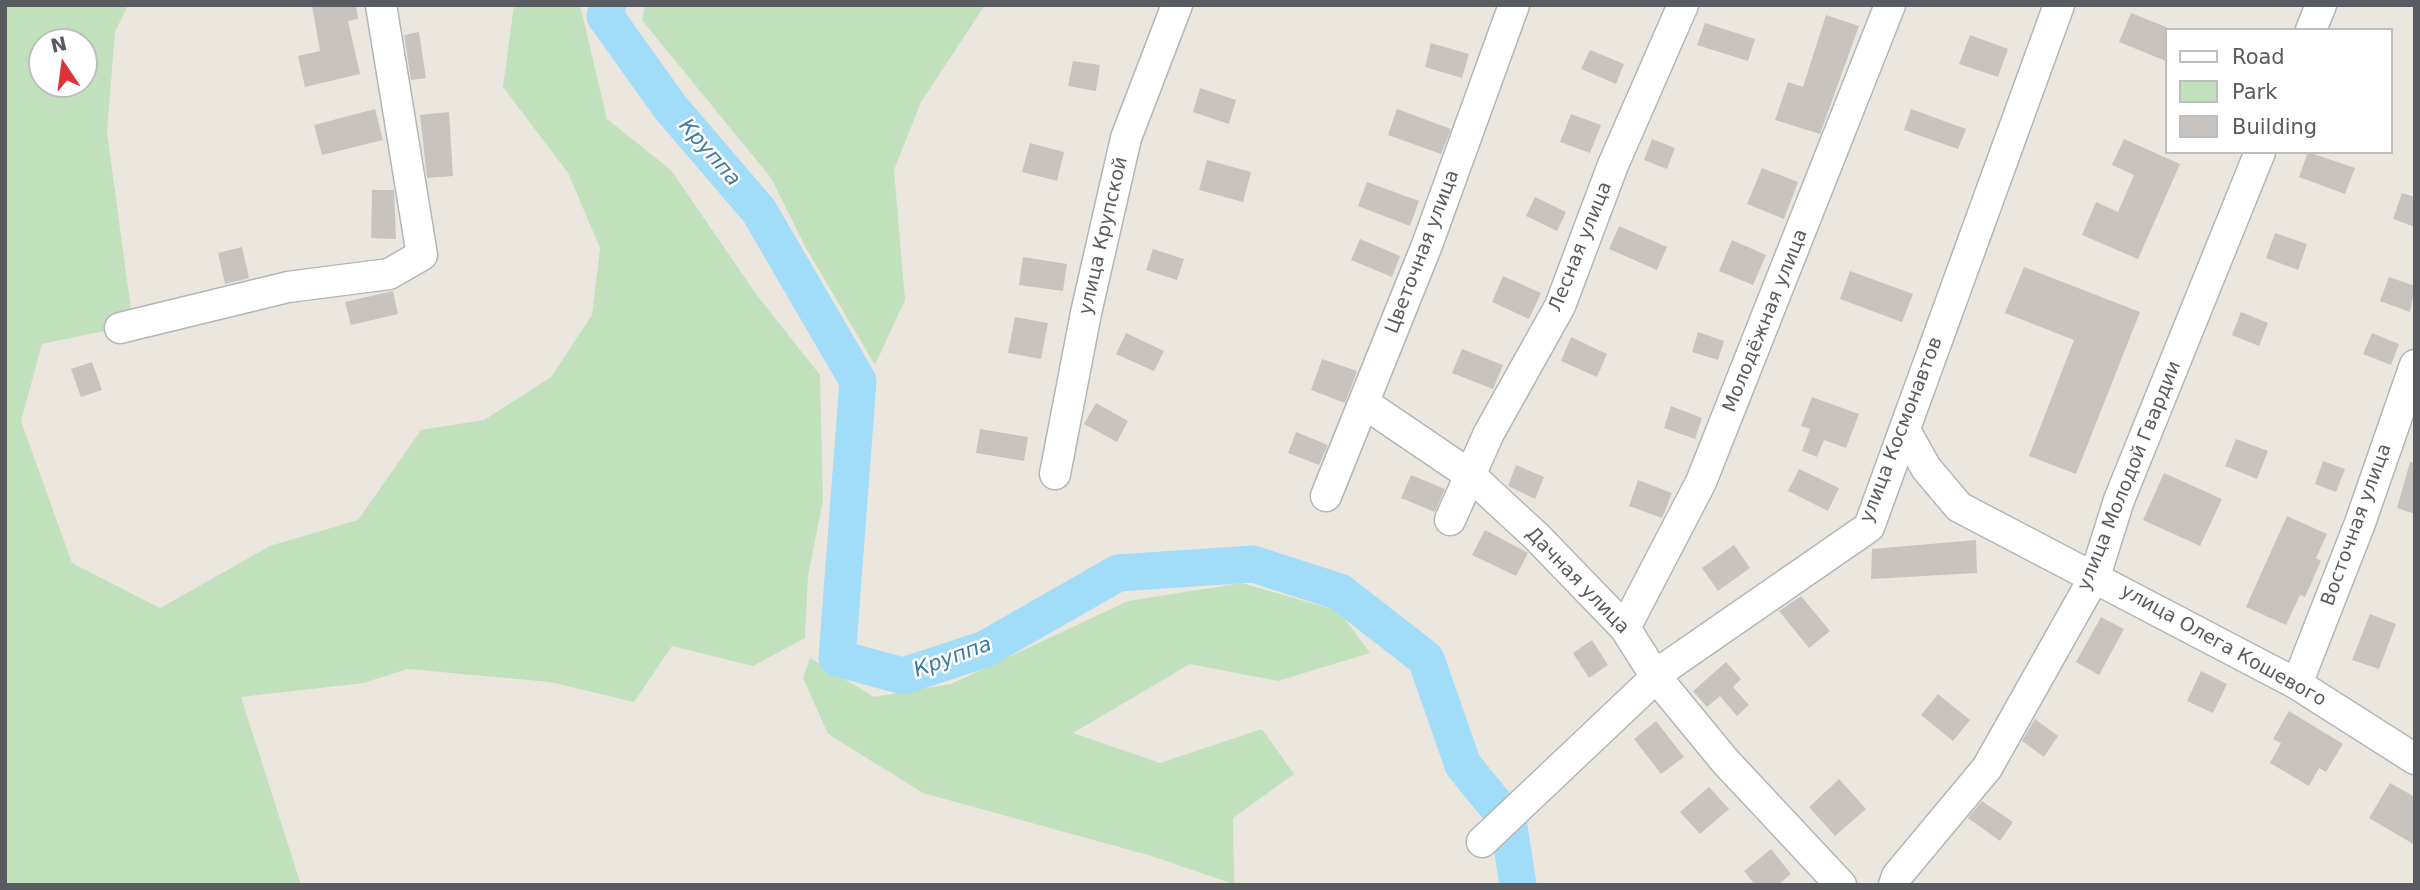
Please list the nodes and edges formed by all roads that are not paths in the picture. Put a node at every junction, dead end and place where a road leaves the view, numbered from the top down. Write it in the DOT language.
graph roads {
  1 [pos="381,5"];
  2 [pos="1177,5"];
  3 [pos="1514,5"];
  4 [pos="1683,5"];
  5 [pos="1890,5"];
  6 [pos="2059,5"];
  7 [pos="2321,5"];
  8 [pos="2312,28"];
  9 [pos="2259,154"];
  10 [pos="120,328"];
  11 [pos="2415,365"];
  12 [pos="1364,403"];
  13 [pos="1906,432"];
  14 [pos="1055,474"];
  15 [pos="1470,475"];
  16 [pos="1326,496"];
  17 [pos="1450,520"];
  18 [pos="2095,576"];
  19 [pos="1625,628"];
  20 [pos="1656,677"];
  21 [pos="2297,684"];
  22 [pos="2415,759"];
  23 [pos="1482,842"];
  24 [pos="1842,885"];
  25 [pos="1894,885"];
  1 -- 10 [label="street"];
  2 -- 14 [label="street, улица Крупской"];
  3 -- 12 [label="street, Цветочная улица"];
  4 -- 15 [label="street, Лесная улица"];
  5 -- 19 [label="street, Молодёжная улица"];
  6 -- 13 [label="street, улица Космонавтов"];
  7 -- 8 [label="street"];
  9 -- 18 [label="street, улица Молодой Гвардии"];
  11 -- 21 [label="street, Восточная улица"];
  12 -- 15 [label="street, Дачная улица"];
  12 -- 16 [label="street, Цветочная улица"];
  13 -- 18 [label="street, улица Олега Кошевого"];
  13 -- 20 [label="street, улица Космонавтов"];
  15 -- 17 [label="street, Лесная улица"];
  15 -- 19 [label="street, Дачная улица"];
  18 -- 21 [label="street, улица Олега Кошевого"];
  18 -- 25 [label="street, улица Молодой Гвардии"];
  19 -- 20 [label="street, Дачная улица"];
  20 -- 23 [label="street, улица Космонавтов"];
  20 -- 24 [label="street, Дачная улица"];
  21 -- 22 [label="street, улица Олега Кошевого"];
}
